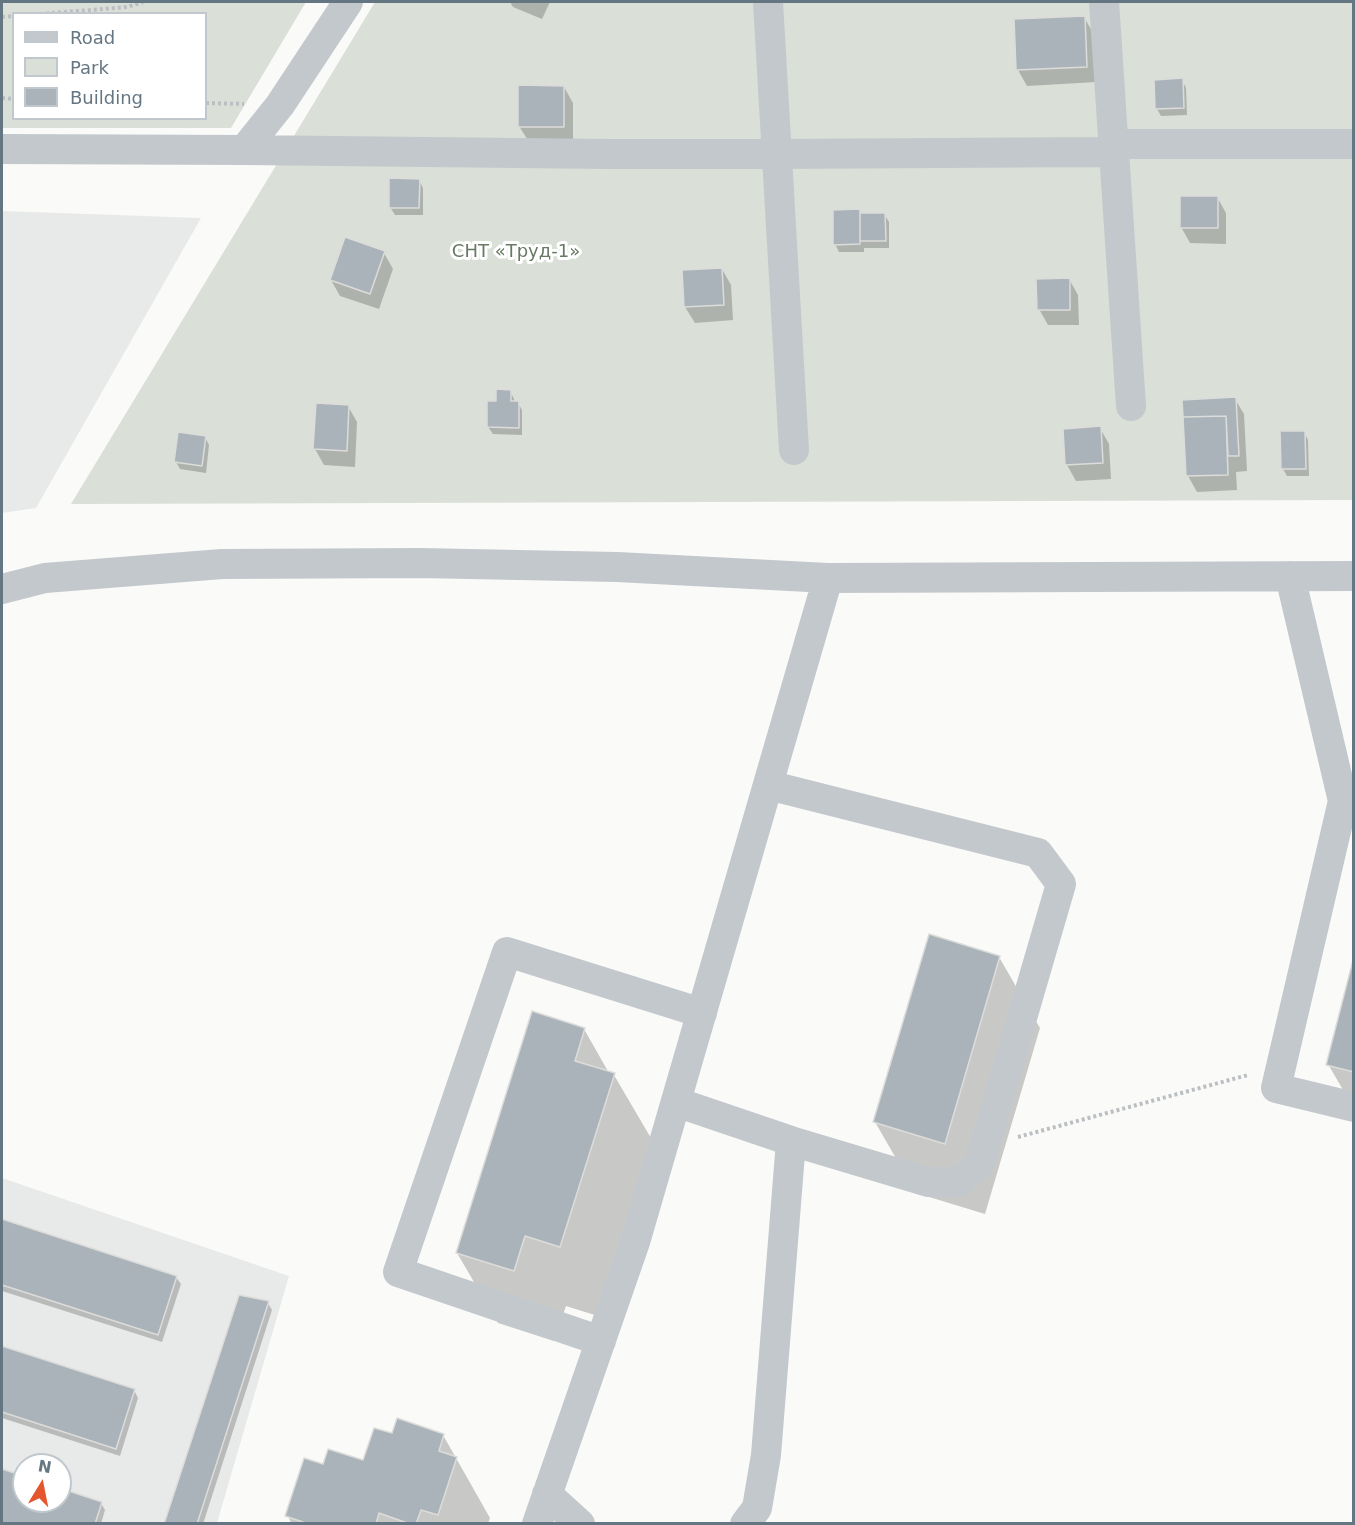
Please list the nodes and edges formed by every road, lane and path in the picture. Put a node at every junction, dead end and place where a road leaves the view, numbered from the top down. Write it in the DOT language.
graph roads {
  1 [pos="143,2"];
  2 [pos="348,2"];
  3 [pos="768,2"];
  4 [pos="1104,2"];
  5 [pos="65,12"];
  6 [pos="1353,144"];
  7 [pos="1114,147"];
  8 [pos="2,149"];
  9 [pos="244,150"];
  10 [pos="776,154"];
  11 [pos="1131,406"];
  12 [pos="794,450"];
  13 [pos="1290,576"];
  14 [pos="1353,576"];
  15 [pos="828,578"];
  16 [pos="2,589"];
  17 [pos="768,785"];
  18 [pos="1348,802"];
  19 [pos="702,1013"];
  20 [pos="1281,1067"];
  21 [pos="676,1102"];
  22 [pos="1353,1107"];
  23 [pos="791,1141"];
  24 [pos="985,1145"];
  25 [pos="601,1341"];
  26 [pos="548,1494"];
  27 [pos="537,1524"];
  28 [pos="580,1524"];
  29 [pos="745,1524"];
  1 -- 5 [label="path"];
  2 -- 9 [label="street"];
  3 -- 10 [label="street"];
  4 -- 7 [label="street"];
  6 -- 7 [label="street"];
  7 -- 10 [label="street"];
  7 -- 11 [label="street"];
  8 -- 9 [label="street"];
  9 -- 10 [label="street"];
  10 -- 12 [label="street"];
  13 -- 14 [label="street"];
  13 -- 15 [label="street"];
  13 -- 18 [label="street"];
  15 -- 16 [label="street"];
  15 -- 17 [label="street"];
  17 -- 19 [label="street"];
  17 -- 24 [label="street"];
  18 -- 20 [label="street"];
  19 -- 21 [label="street"];
  19 -- 25 [label="street"];
  20 -- 22 [label="street"];
  20 -- 24 [label="path"];
  21 -- 23 [label="street"];
  21 -- 25 [label="street"];
  23 -- 24 [label="street"];
  23 -- 29 [label="street"];
  25 -- 26 [label="street"];
  26 -- 27 [label="street"];
  26 -- 28 [label="street"];
}
